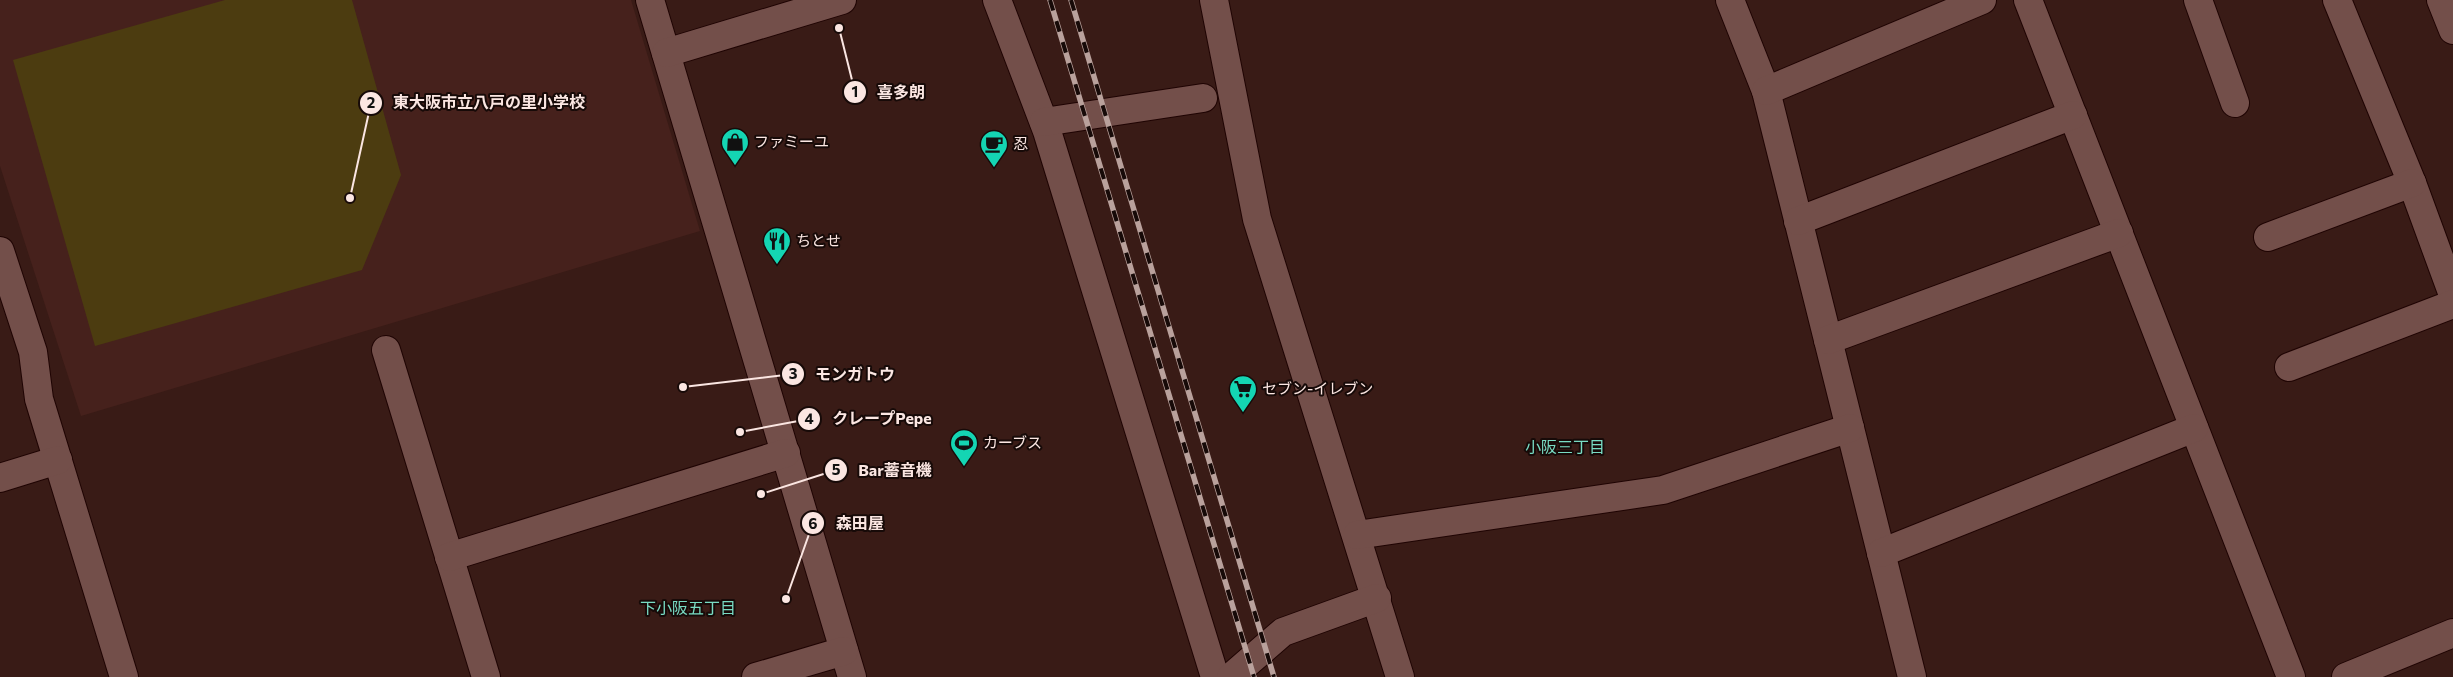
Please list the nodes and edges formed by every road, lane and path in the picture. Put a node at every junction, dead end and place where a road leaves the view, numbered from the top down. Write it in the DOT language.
graph roads {
  1 [pos="650,0"];
  2 [pos="842,0"];
  3 [pos="997,0"];
  4 [pos="1214,0"];
  5 [pos="1730,0"];
  6 [pos="1982,0"];
  7 [pos="2028,0"];
  8 [pos="2198,0"];
  9 [pos="2337,0"];
  10 [pos="2441,0"];
  11 [pos="2453,30"];
  12 [pos="666,54"];
  13 [pos="1766,91"];
  14 [pos="1203,98"];
  15 [pos="2235,103"];
  16 [pos="2073,115"];
  17 [pos="1044,122"];
  18 [pos="2412,183"];
  19 [pos="1798,221"];
  20 [pos="2119,233"];
  21 [pos="2268,237"];
  22 [pos="0,250"];
  23 [pos="2453,295"];
  24 [pos="7,298"];
  25 [pos="2453,304"];
  26 [pos="1828,340"];
  27 [pos="386,350"];
  28 [pos="2289,367"];
  29 [pos="1850,428"];
  30 [pos="2194,428"];
  31 [pos="786,453"];
  32 [pos="58,460"];
  33 [pos="0,478"];
  34 [pos="1357,535"];
  35 [pos="1881,553"];
  36 [pos="449,557"];
  37 [pos="1377,598"];
  38 [pos="2453,633"];
  39 [pos="844,651"];
  40 [pos="124,677"];
  41 [pos="486,677"];
  42 [pos="756,677"];
  43 [pos="852,677"];
  44 [pos="1215,677"];
  45 [pos="1231,677"];
  46 [pos="1400,677"];
  47 [pos="1912,677"];
  48 [pos="2291,677"];
  49 [pos="2346,677"];
  1 -- 12 [label="street"];
  2 -- 12 [label="street"];
  3 -- 17 [label="street"];
  4 -- 34 [label="street"];
  5 -- 13 [label="street"];
  6 -- 13 [label="street"];
  7 -- 16 [label="street"];
  8 -- 15 [label="street"];
  9 -- 18 [label="street"];
  10 -- 11 [label="street"];
  12 -- 31 [label="street"];
  13 -- 19 [label="street"];
  14 -- 17 [label="street"];
  16 -- 19 [label="street"];
  16 -- 20 [label="street"];
  17 -- 44 [label="street"];
  18 -- 21 [label="street"];
  18 -- 23 [label="street"];
  19 -- 26 [label="street"];
  20 -- 26 [label="street"];
  20 -- 30 [label="street"];
  22 -- 24 [label="street"];
  24 -- 32 [label="street"];
  25 -- 28 [label="street"];
  26 -- 29 [label="street"];
  27 -- 36 [label="street"];
  29 -- 34 [label="street"];
  29 -- 35 [label="street"];
  30 -- 35 [label="street"];
  30 -- 48 [label="street"];
  31 -- 36 [label="street"];
  31 -- 39 [label="street"];
  32 -- 33 [label="street"];
  32 -- 40 [label="street"];
  34 -- 37 [label="street"];
  35 -- 47 [label="street"];
  36 -- 41 [label="street"];
  37 -- 45 [label="street"];
  37 -- 46 [label="street"];
  38 -- 49 [label="street"];
  39 -- 42 [label="street"];
  39 -- 43 [label="street"];
}
